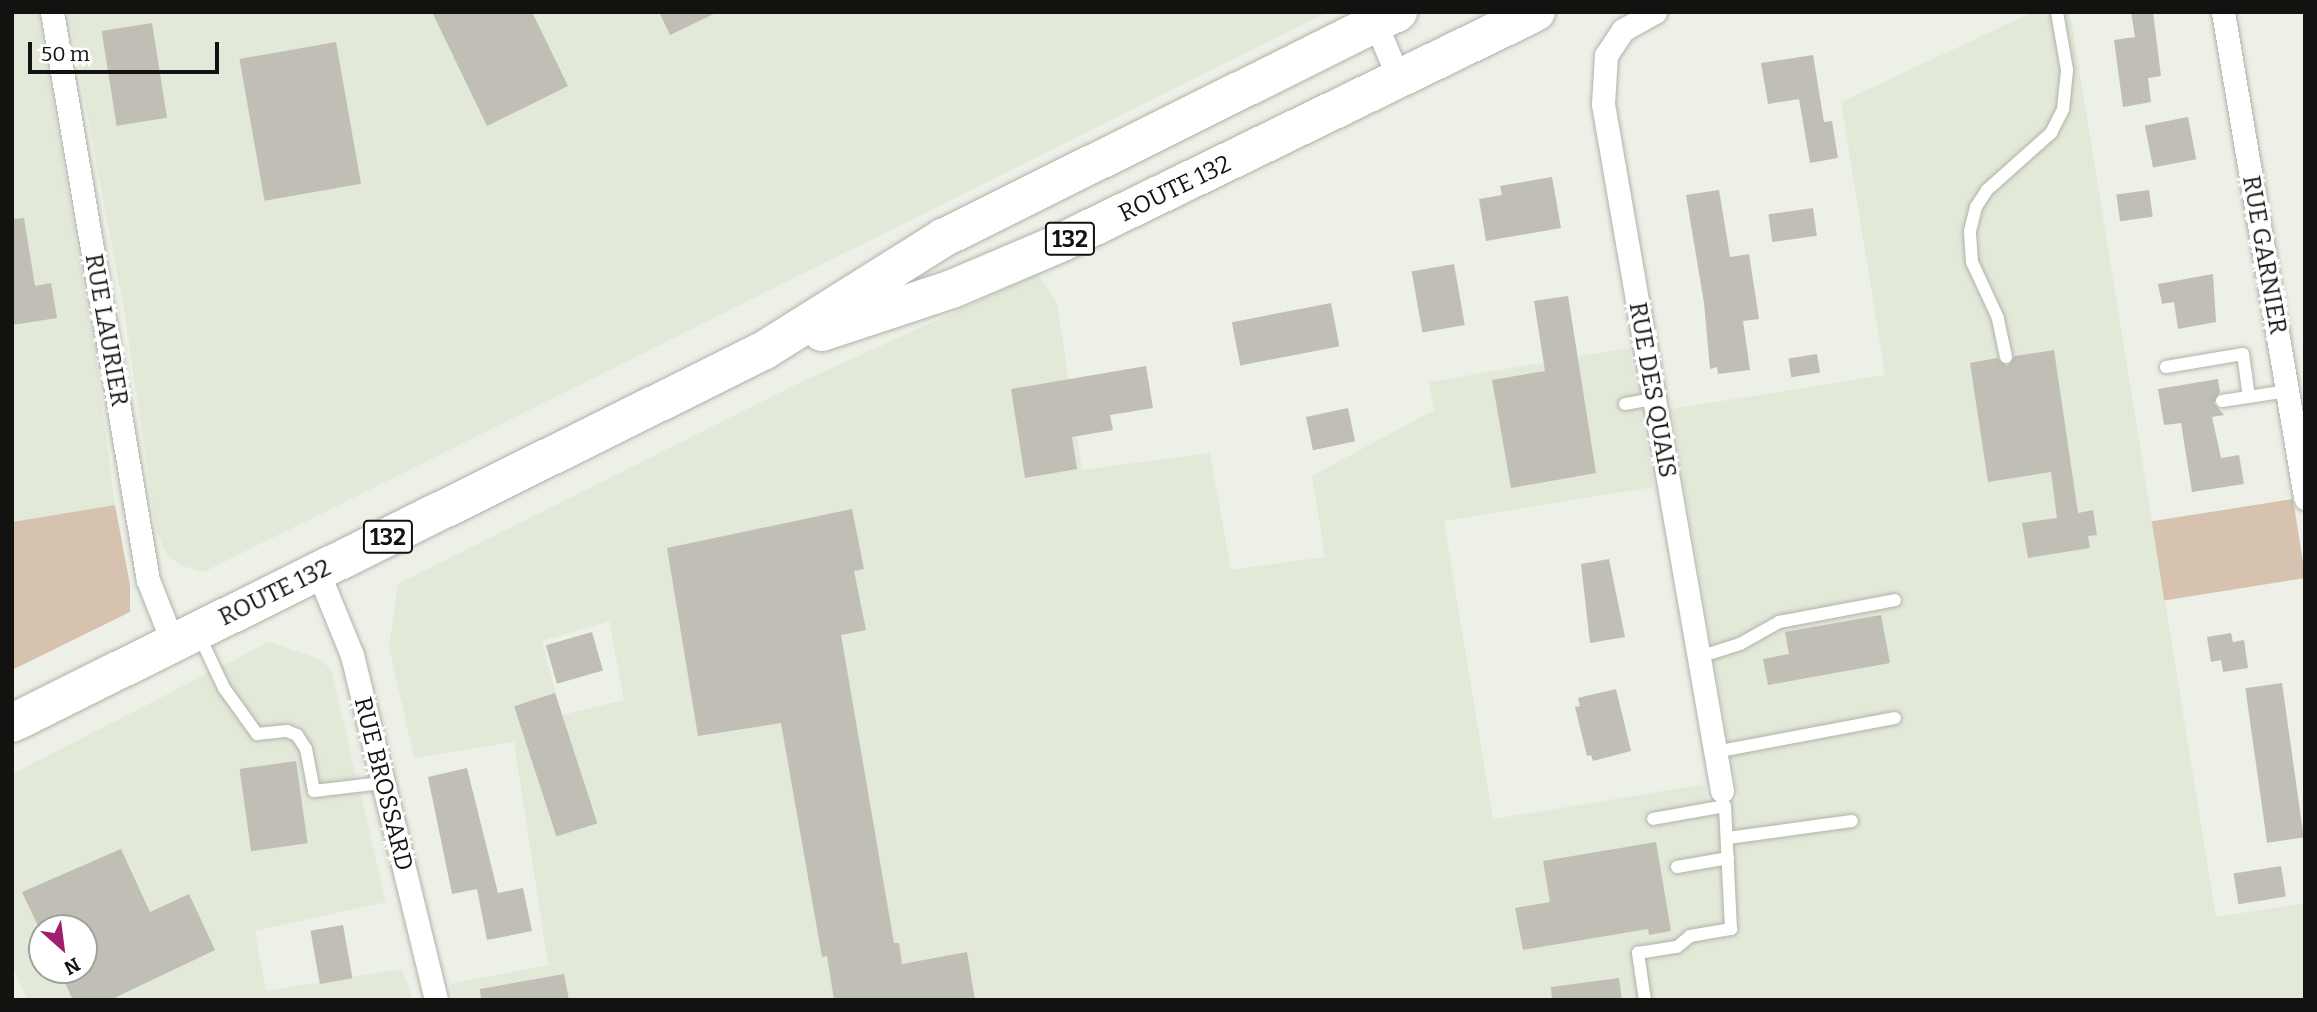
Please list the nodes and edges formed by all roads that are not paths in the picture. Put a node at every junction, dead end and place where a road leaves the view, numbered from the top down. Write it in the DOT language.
graph roads {
  1 [pos="52,12"];
  2 [pos="1536,12"];
  3 [pos="1655,12"];
  4 [pos="2057,12"];
  5 [pos="2222,12"];
  6 [pos="1381,16"];
  7 [pos="1399,79"];
  8 [pos="1034,194"];
  9 [pos="1058,244"];
  10 [pos="763,351"];
  11 [pos="2006,357"];
  12 [pos="2166,367"];
  13 [pos="2287,391"];
  14 [pos="2249,397"];
  15 [pos="1654,399"];
  16 [pos="2222,401"];
  17 [pos="1625,404"];
  18 [pos="2305,498"];
  19 [pos="318,572"];
  20 [pos="1895,600"];
  21 [pos="185,637"];
  22 [pos="1699,657"];
  23 [pos="1895,718"];
  24 [pos="12,723"];
  25 [pos="1715,752"];
  26 [pos="382,783"];
  27 [pos="1722,790"];
  28 [pos="1653,819"];
  29 [pos="1852,821"];
  30 [pos="1728,838"];
  31 [pos="1728,858"];
  32 [pos="1678,867"];
  33 [pos="436,1000"];
  34 [pos="1645,1000"];
  1 -- 21 [label="street, RUE LAURIER"];
  2 -- 7 [label="highway, ROUTE 132 / 132"];
  3 -- 15 [label="street, RUE DES QUAIS"];
  4 -- 11 [label="lane"];
  5 -- 13 [label="street, RUE GARNIER"];
  6 -- 7 [label="street"];
  6 -- 8 [label="highway, ROUTE 132 / 132"];
  7 -- 9 [label="highway, ROUTE 132 / 132"];
  8 -- 9 [label="highway"];
  8 -- 10 [label="highway, ROUTE 132 / 132"];
  9 -- 10 [label="highway, ROUTE 132 / 132"];
  10 -- 19 [label="highway, ROUTE 132 / 132"];
  12 -- 14 [label="lane"];
  13 -- 14 [label="lane"];
  13 -- 18 [label="street, RUE GARNIER"];
  14 -- 16 [label="lane"];
  15 -- 17 [label="lane"];
  15 -- 22 [label="street, RUE DES QUAIS"];
  19 -- 21 [label="highway, ROUTE 132 / 132"];
  19 -- 26 [label="street, RUE BROSSARD"];
  20 -- 22 [label="lane"];
  21 -- 24 [label="highway, ROUTE 132 / 132"];
  21 -- 26 [label="lane"];
  22 -- 25 [label="street, RUE DES QUAIS"];
  23 -- 25 [label="lane"];
  25 -- 27 [label="street, RUE DES QUAIS"];
  26 -- 33 [label="street, RUE BROSSARD"];
  28 -- 30 [label="lane"];
  29 -- 30 [label="lane"];
  30 -- 31 [label="lane"];
  31 -- 32 [label="lane"];
  31 -- 34 [label="lane"];
}
